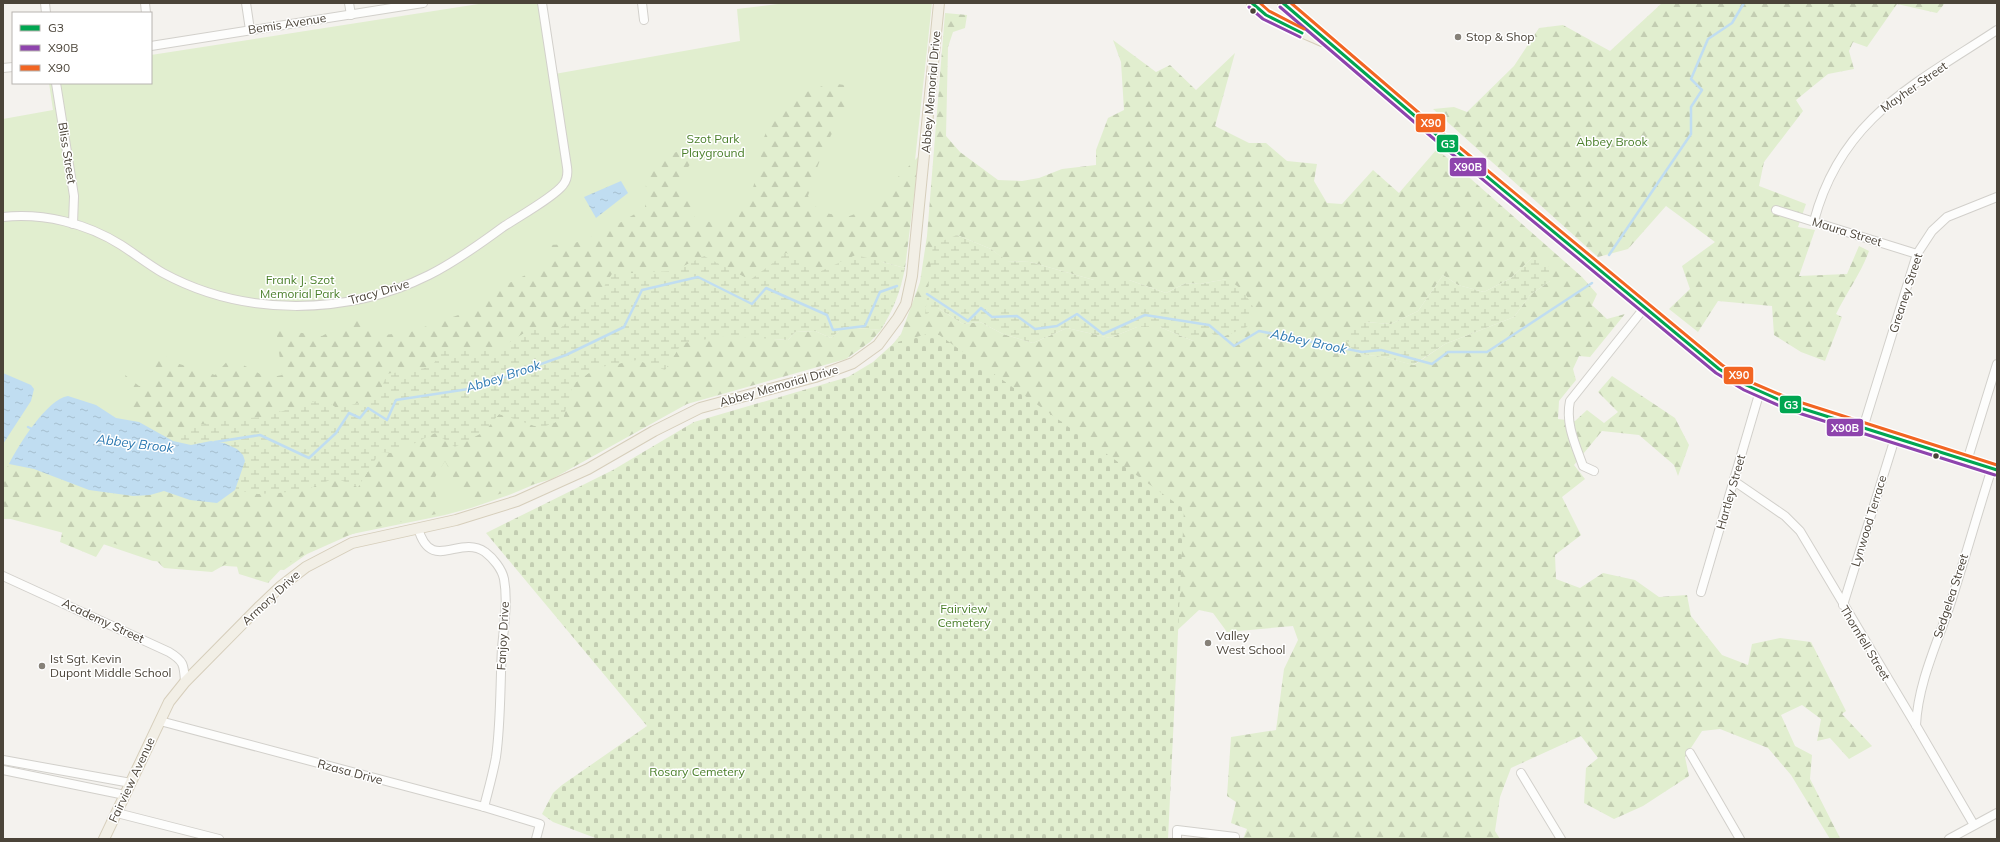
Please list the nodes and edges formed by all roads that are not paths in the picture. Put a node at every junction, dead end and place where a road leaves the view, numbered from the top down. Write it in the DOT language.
graph roads {
  1 [pos="246,3"];
  2 [pos="349,3"];
  3 [pos="423,3"];
  4 [pos="542,3"];
  5 [pos="642,3"];
  6 [pos="939,3"];
  7 [pos="1252,3"];
  8 [pos="1283,3"];
  9 [pos="351,15"];
  10 [pos="644,20"];
  11 [pos="250,30"];
  12 [pos="1997,30"];
  13 [pos="1331,45"];
  14 [pos="152,46"];
  15 [pos="56,84"];
  16 [pos="1997,197"];
  17 [pos="1776,210"];
  18 [pos="3,217"];
  19 [pos="1814,221"];
  20 [pos="73,224"];
  21 [pos="1917,254"];
  22 [pos="1645,307"];
  23 [pos="1997,364"];
  24 [pos="1760,391"];
  25 [pos="1863,428"];
  26 [pos="1895,438"];
  27 [pos="1967,461"];
  28 [pos="1994,469"];
  29 [pos="1594,472"];
  30 [pos="1734,481"];
  31 [pos="418,528"];
  32 [pos="3,576"];
  33 [pos="1701,592"];
  34 [pos="1843,605"];
  35 [pos="185,682"];
  36 [pos="160,722"];
  37 [pos="1916,725"];
  38 [pos="1690,753"];
  39 [pos="3,760"];
  40 [pos="3,770"];
  41 [pos="1521,773"];
  42 [pos="130,783"];
  43 [pos="125,795"];
  44 [pos="484,807"];
  45 [pos="1997,812"];
  46 [pos="117,813"];
  47 [pos="1974,826"];
  48 [pos="1235,837"];
  49 [pos="104,839"];
  50 [pos="219,839"];
  51 [pos="536,839"];
  52 [pos="1177,839"];
  53 [pos="1562,839"];
  54 [pos="1740,839"];
  55 [pos="1950,839"];
  1 -- 11 [label="street"];
  2 -- 9 [label="street"];
  3 -- 9 [label="street, Bemis Avenue"];
  4 -- 20 [label="street, Tracy Drive"];
  5 -- 10 [label="street"];
  6 -- 31 [label="main road, Abbey Memorial Drive"];
  7 -- 13 [label="main road"];
  8 -- 13 [label="main road"];
  9 -- 11 [label="street, Bemis Avenue"];
  11 -- 14 [label="street, Bemis Avenue"];
  12 -- 19 [label="street, Mayher Street"];
  13 -- 22 [label="main road"];
  15 -- 20 [label="street, Bliss Street"];
  16 -- 21 [label="street, Greaney Street"];
  17 -- 19 [label="street, Maura Street"];
  18 -- 20 [label="street, Tracy Drive"];
  19 -- 21 [label="street, Maura Street"];
  21 -- 25 [label="street, Greaney Street"];
  22 -- 24 [label="main road"];
  22 -- 29 [label="street"];
  23 -- 27 [label="street"];
  24 -- 25 [label="main road"];
  24 -- 30 [label="street, Hartley Street"];
  25 -- 26 [label="main road"];
  26 -- 27 [label="main road"];
  26 -- 34 [label="street, Lynwood Terrace"];
  27 -- 28 [label="main road"];
  28 -- 37 [label="street, Sedgelea Street"];
  30 -- 33 [label="street, Hartley Street"];
  30 -- 34 [label="street, Thornfell Street"];
  31 -- 35 [label="main road, Armory Drive"];
  31 -- 44 [label="street, Fanjoy Drive"];
  32 -- 35 [label="street, Academy Street"];
  34 -- 37 [label="street, Thornfell Street"];
  35 -- 36 [label="main road, Armory Drive"];
  36 -- 42 [label="main road, Fairview Avenue"];
  36 -- 44 [label="street, Rzasa Drive"];
  37 -- 47 [label="street, Thornfell Street"];
  38 -- 54 [label="street"];
  39 -- 42 [label="street"];
  40 -- 43 [label="street"];
  41 -- 53 [label="street"];
  42 -- 43 [label="main road, Fairview Avenue"];
  43 -- 46 [label="main road, Fairview Avenue"];
  44 -- 51 [label="street, Rzasa Drive"];
  45 -- 47 [label="street"];
  46 -- 49 [label="main road, Fairview Avenue"];
  46 -- 50 [label="street"];
  47 -- 55 [label="street"];
  48 -- 52 [label="street"];
}
